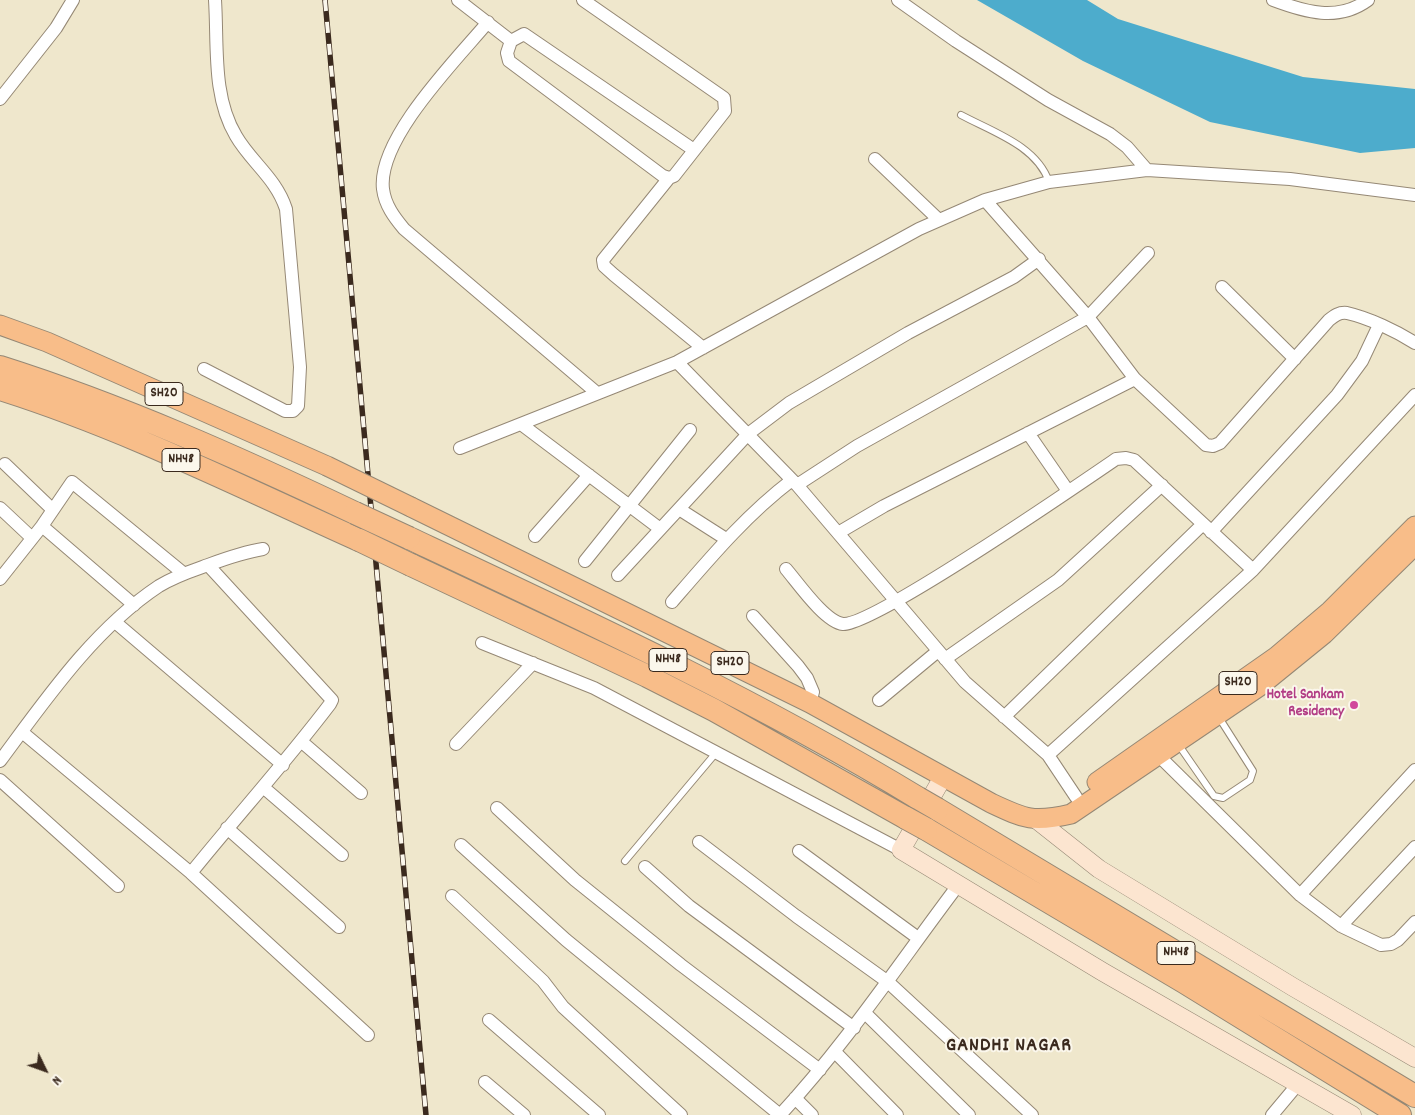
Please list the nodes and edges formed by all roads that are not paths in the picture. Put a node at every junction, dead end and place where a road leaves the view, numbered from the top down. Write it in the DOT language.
graph roads {
  1 [pos="73,0"];
  2 [pos="215,0"];
  3 [pos="458,0"];
  4 [pos="584,0"];
  5 [pos="898,0"];
  6 [pos="1273,0"];
  7 [pos="1368,0"];
  8 [pos="488,22"];
  9 [pos="510,41"];
  10 [pos="0,99"];
  11 [pos="961,115"];
  12 [pos="694,150"];
  13 [pos="876,159"];
  14 [pos="1147,170"];
  15 [pos="670,178"];
  16 [pos="1050,182"];
  17 [pos="1415,195"];
  18 [pos="985,200"];
  19 [pos="939,220"];
  20 [pos="1148,253"];
  21 [pos="1039,259"];
  22 [pos="1222,286"];
  23 [pos="1088,317"];
  24 [pos="0,325"];
  25 [pos="1379,325"];
  26 [pos="1415,344"];
  27 [pos="703,348"];
  28 [pos="1295,359"];
  29 [pos="678,362"];
  30 [pos="0,367"];
  31 [pos="204,370"];
  32 [pos="1135,379"];
  33 [pos="0,389"];
  34 [pos="597,393"];
  35 [pos="1415,395"];
  36 [pos="521,424"];
  37 [pos="690,430"];
  38 [pos="1028,433"];
  39 [pos="748,434"];
  40 [pos="460,448"];
  41 [pos="5,464"];
  42 [pos="589,475"];
  43 [pos="795,482"];
  44 [pos="1162,485"];
  45 [pos="1068,491"];
  46 [pos="629,506"];
  47 [pos="0,508"];
  48 [pos="679,508"];
  49 [pos="53,510"];
  50 [pos="42,526"];
  51 [pos="1415,526"];
  52 [pos="659,528"];
  53 [pos="1207,528"];
  54 [pos="838,533"];
  55 [pos="535,536"];
  56 [pos="32,538"];
  57 [pos="726,539"];
  58 [pos="1415,545"];
  59 [pos="263,549"];
  60 [pos="585,561"];
  61 [pos="208,565"];
  62 [pos="786,569"];
  63 [pos="1253,570"];
  64 [pos="183,573"];
  65 [pos="618,575"];
  66 [pos="0,579"];
  67 [pos="672,602"];
  68 [pos="895,602"];
  69 [pos="134,605"];
  70 [pos="753,616"];
  71 [pos="115,622"];
  72 [pos="482,643"];
  73 [pos="942,655"];
  74 [pos="533,664"];
  75 [pos="879,700"];
  76 [pos="810,703"];
  77 [pos="1218,715"];
  78 [pos="1004,717"];
  79 [pos="22,732"];
  80 [pos="302,742"];
  81 [pos="1177,743"];
  82 [pos="456,744"];
  83 [pos="715,754"];
  84 [pos="1048,755"];
  85 [pos="1158,756"];
  86 [pos="0,760"];
  87 [pos="284,765"];
  88 [pos="1415,770"];
  89 [pos="943,777"];
  90 [pos="0,780"];
  91 [pos="263,787"];
  92 [pos="361,793"];
  93 [pos="1076,796"];
  94 [pos="497,808"];
  95 [pos="1041,820"];
  96 [pos="227,828"];
  97 [pos="699,842"];
  98 [pos="461,845"];
  99 [pos="1415,847"];
  100 [pos="901,850"];
  101 [pos="799,851"];
  102 [pos="342,855"];
  103 [pos="625,861"];
  104 [pos="645,867"];
  105 [pos="191,873"];
  106 [pos="959,884"];
  107 [pos="118,886"];
  108 [pos="1300,895"];
  109 [pos="452,896"];
  110 [pos="1415,922"];
  111 [pos="1341,926"];
  112 [pos="339,927"];
  113 [pos="918,938"];
  114 [pos="888,982"];
  115 [pos="865,1013"];
  116 [pos="489,1020"];
  117 [pos="854,1028"];
  118 [pos="368,1035"];
  119 [pos="835,1052"];
  120 [pos="1415,1058"];
  121 [pos="820,1070"];
  122 [pos="485,1082"];
  123 [pos="1298,1084"];
  124 [pos="1415,1096"];
  125 [pos="795,1098"];
  126 [pos="524,1115"];
  127 [pos="599,1115"];
  128 [pos="681,1115"];
  129 [pos="812,1115"];
  130 [pos="898,1115"];
  131 [pos="969,1115"];
  132 [pos="1032,1115"];
  133 [pos="1272,1115"];
  134 [pos="1352,1115"];
  135 [pos="1400,1115"];
  1 -- 10 [label="street"];
  2 -- 31 [label="street"];
  3 -- 8 [label="street"];
  4 -- 12 [label="street"];
  5 -- 14 [label="street"];
  6 -- 7 [label="street"];
  8 -- 9 [label="street"];
  8 -- 34 [label="street"];
  9 -- 12 [label="street"];
  9 -- 15 [label="street"];
  11 -- 16 [label="lane"];
  12 -- 15 [label="street"];
  13 -- 19 [label="street"];
  14 -- 16 [label="street"];
  14 -- 17 [label="street"];
  15 -- 27 [label="street"];
  16 -- 18 [label="street"];
  18 -- 19 [label="street"];
  18 -- 21 [label="street"];
  19 -- 27 [label="street"];
  20 -- 23 [label="street"];
  21 -- 23 [label="street"];
  21 -- 39 [label="street"];
  22 -- 28 [label="street"];
  23 -- 32 [label="street"];
  23 -- 43 [label="street"];
  24 -- 76 [label="main road, SH20, bridge"];
  25 -- 26 [label="street"];
  25 -- 28 [label="street"];
  25 -- 53 [label="street"];
  27 -- 29 [label="street"];
  28 -- 32 [label="street"];
  29 -- 34 [label="street"];
  29 -- 39 [label="street"];
  30 -- 124 [label="highway, NH48, bridge"];
  32 -- 38 [label="street"];
  33 -- 135 [label="highway, NH48, bridge"];
  34 -- 36 [label="street"];
  35 -- 63 [label="street"];
  36 -- 40 [label="street"];
  36 -- 42 [label="street"];
  37 -- 46 [label="street"];
  38 -- 45 [label="street"];
  38 -- 54 [label="street"];
  39 -- 43 [label="street"];
  39 -- 48 [label="street"];
  41 -- 49 [label="street"];
  42 -- 46 [label="street"];
  42 -- 55 [label="street"];
  43 -- 54 [label="street"];
  43 -- 57 [label="street"];
  44 -- 45 [label="street"];
  44 -- 53 [label="street"];
  44 -- 73 [label="street"];
  45 -- 68 [label="street"];
  46 -- 52 [label="street"];
  46 -- 60 [label="street"];
  47 -- 56 [label="street"];
  48 -- 52 [label="street"];
  48 -- 57 [label="street"];
  49 -- 50 [label="street"];
  49 -- 64 [label="street"];
  50 -- 56 [label="street"];
  50 -- 69 [label="street"];
  51 -- 93 [label="main road, SH20"];
  52 -- 65 [label="street"];
  53 -- 63 [label="street"];
  53 -- 78 [label="street"];
  54 -- 68 [label="street"];
  56 -- 66 [label="street"];
  57 -- 67 [label="street"];
  58 -- 77 [label="main road, SH20"];
  59 -- 61 [label="street"];
  61 -- 64 [label="street"];
  61 -- 80 [label="street"];
  62 -- 68 [label="street"];
  63 -- 84 [label="street"];
  64 -- 69 [label="street"];
  68 -- 73 [label="street"];
  69 -- 71 [label="street"];
  70 -- 76 [label="street"];
  71 -- 79 [label="street"];
  71 -- 87 [label="street"];
  72 -- 74 [label="street"];
  73 -- 75 [label="street"];
  73 -- 78 [label="street"];
  74 -- 82 [label="street"];
  74 -- 83 [label="street"];
  76 -- 89 [label="main road, SH20"];
  77 -- 81 [label="main road, SH20"];
  77 -- 81 [label="lane"];
  78 -- 84 [label="street"];
  79 -- 86 [label="street"];
  79 -- 105 [label="street"];
  80 -- 87 [label="street"];
  80 -- 92 [label="street"];
  81 -- 85 [label="main road, SH20"];
  83 -- 100 [label="street"];
  83 -- 103 [label="lane"];
  84 -- 93 [label="street"];
  85 -- 95 [label="main road, SH20"];
  85 -- 108 [label="street"];
  87 -- 91 [label="street"];
  88 -- 108 [label="street"];
  89 -- 95 [label="main road, SH20"];
  89 -- 100 [label="street"];
  90 -- 107 [label="street"];
  91 -- 96 [label="street"];
  91 -- 102 [label="street"];
  93 -- 95 [label="main road, SH20"];
  94 -- 121 [label="street"];
  95 -- 120 [label="street"];
  96 -- 105 [label="street"];
  96 -- 112 [label="street"];
  97 -- 114 [label="street"];
  98 -- 125 [label="street"];
  99 -- 111 [label="street"];
  100 -- 106 [label="street"];
  101 -- 113 [label="street"];
  104 -- 117 [label="street"];
  105 -- 118 [label="street"];
  106 -- 113 [label="street"];
  106 -- 123 [label="street"];
  108 -- 111 [label="street"];
  109 -- 128 [label="street"];
  110 -- 111 [label="street"];
  113 -- 114 [label="street"];
  114 -- 115 [label="street"];
  114 -- 132 [label="street"];
  115 -- 117 [label="street"];
  115 -- 131 [label="street"];
  116 -- 127 [label="street"];
  117 -- 119 [label="street"];
  119 -- 121 [label="street"];
  119 -- 130 [label="street"];
  121 -- 125 [label="street"];
  122 -- 126 [label="street"];
  123 -- 133 [label="street"];
  123 -- 134 [label="street"];
  125 -- 129 [label="street"];
}
